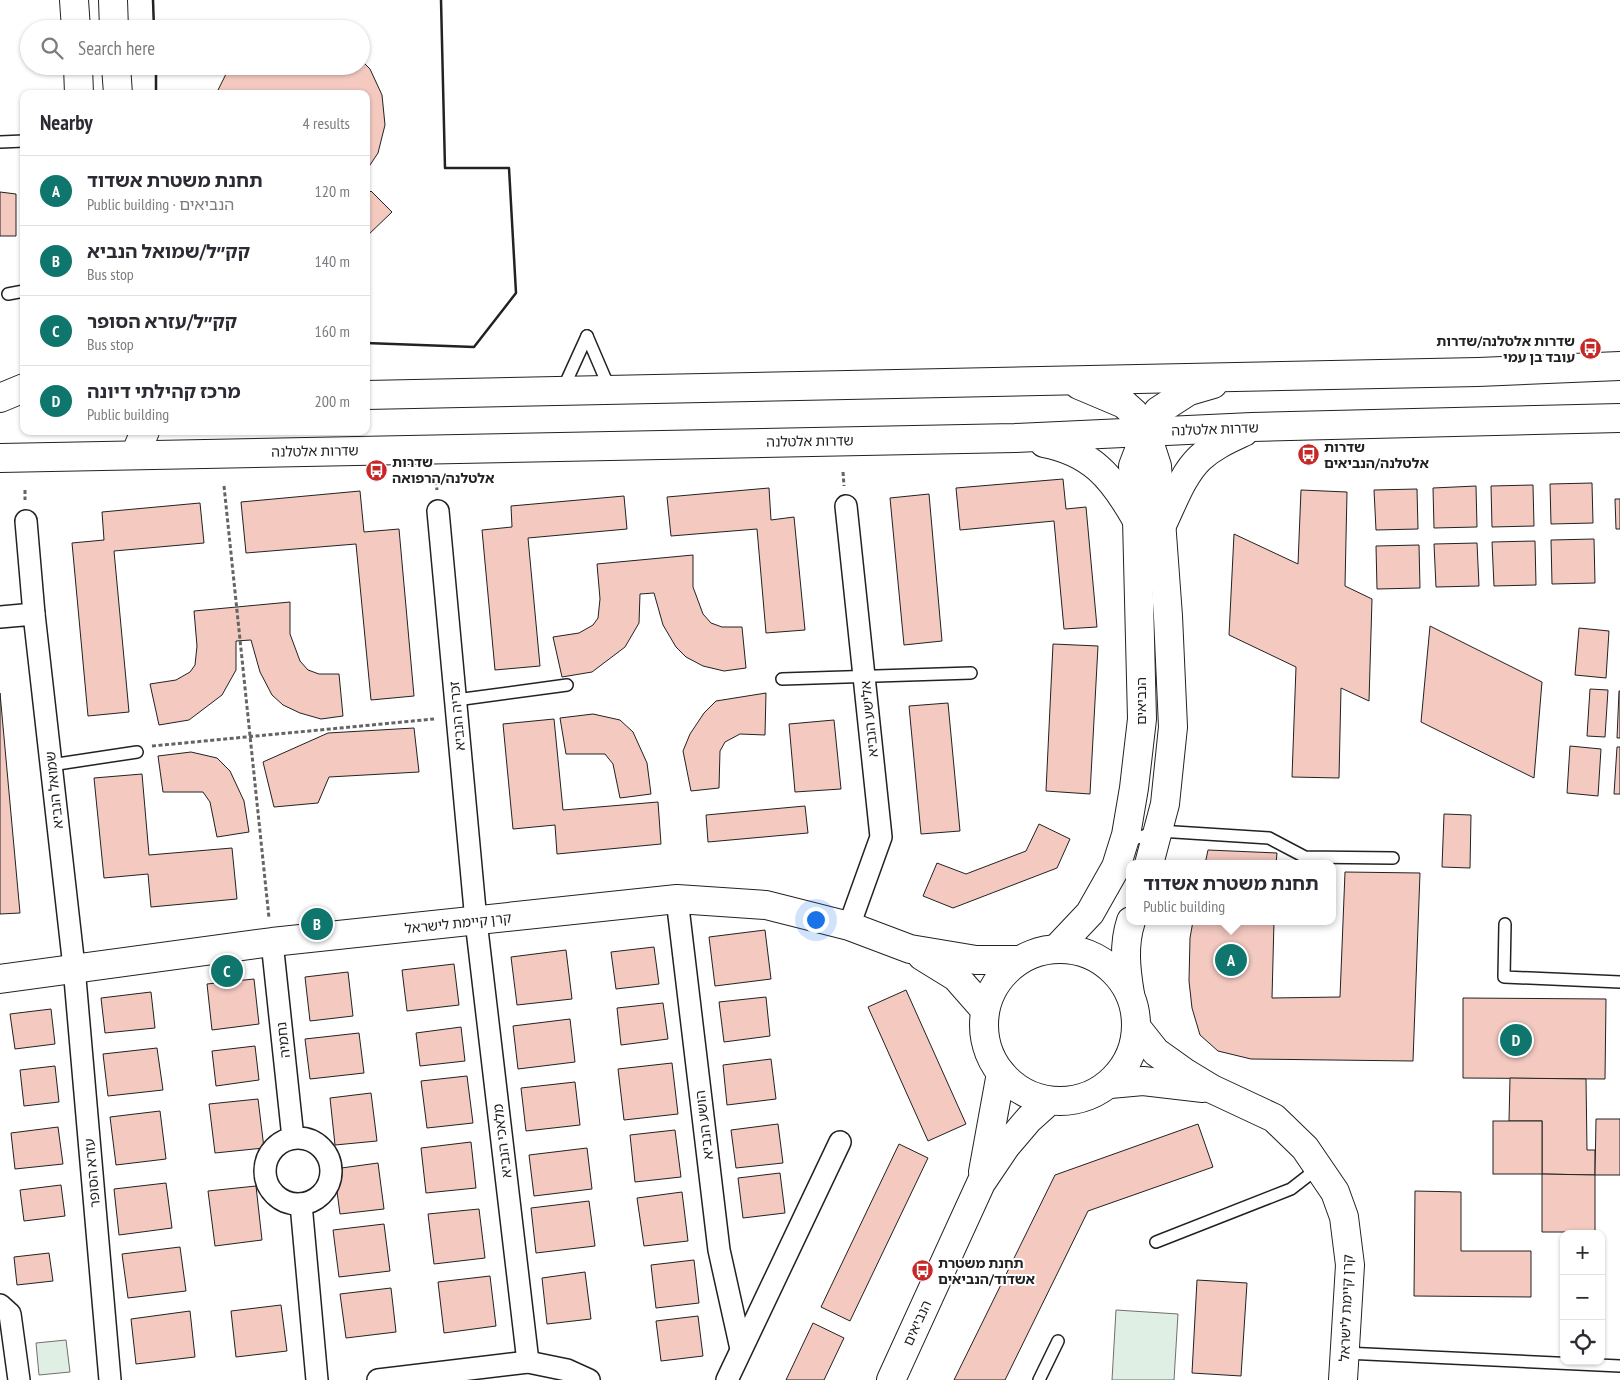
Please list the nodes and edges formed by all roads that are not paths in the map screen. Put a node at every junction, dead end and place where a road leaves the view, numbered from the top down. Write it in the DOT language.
graph roads {
  1 [pos="74,0"];
  2 [pos="113,0"];
  3 [pos="75,20"];
  4 [pos="114,20"];
  5 [pos="78,75"];
  6 [pos="117,75"];
  7 [pos="79,90"];
  8 [pos="118,90"];
  9 [pos="20,141"];
  10 [pos="0,142"];
  11 [pos="20,292"];
  12 [pos="8,294"];
  13 [pos="1620,366"];
  14 [pos="1234,377"];
  15 [pos="1068,381"];
  16 [pos="20,390"];
  17 [pos="614,390"];
  18 [pos="562,391"];
  19 [pos="370,395"];
  20 [pos="0,398"];
  21 [pos="0,403"];
  22 [pos="20,403"];
  23 [pos="1620,418"];
  24 [pos="1252,428"];
  25 [pos="1146,432"];
  26 [pos="1015,438"];
  27 [pos="135,439"];
  28 [pos="0,458"];
  29 [pos="846,506"];
  30 [pos="438,511"];
  31 [pos="26,521"];
  32 [pos="1149,524"];
  33 [pos="34,614"];
  34 [pos="0,617"];
  35 [pos="971,673"];
  36 [pos="864,676"];
  37 [pos="782,678"];
  38 [pos="567,685"];
  39 [pos="457,709"];
  40 [pos="137,752"];
  41 [pos="51,765"];
  42 [pos="1159,831"];
  43 [pos="1122,847"];
  44 [pos="1393,858"];
  45 [pos="1150,860"];
  46 [pos="677,899"];
  47 [pos="476,921"];
  48 [pos="1505,924"];
  49 [pos="1130,925"];
  50 [pos="849,926"];
  51 [pos="272,942"];
  52 [pos="910,949"];
  53 [pos="1056,949"];
  54 [pos="1020,960"];
  55 [pos="74,967"];
  56 [pos="0,979"];
  57 [pos="1620,982"];
  58 [pos="1130,994"];
  59 [pos="986,1010"];
  60 [pos="1137,1028"];
  61 [pos="1001,1073"];
  62 [pos="1110,1084"];
  63 [pos="1212,1089"];
  64 [pos="1049,1101"];
  65 [pos="293,1138"];
  66 [pos="840,1142"];
  67 [pos="1320,1166"];
  68 [pos="981,1183"];
  69 [pos="302,1204"];
  70 [pos="1156,1242"];
  71 [pos="0,1305"];
  72 [pos="1058,1341"];
  73 [pos="742,1349"];
  74 [pos="1344,1353"];
  75 [pos="528,1362"];
  76 [pos="1620,1366"];
  77 [pos="19,1380"];
  78 [pos="110,1380"];
  79 [pos="317,1380"];
  80 [pos="378,1380"];
  81 [pos="589,1380"];
  82 [pos="727,1380"];
  83 [pos="891,1380"];
  84 [pos="1039,1380"];
  85 [pos="1343,1380"];
  1 -- 3 [label="street"];
  2 -- 4 [label="street"];
  5 -- 7 [label="street"];
  6 -- 8 [label="street"];
  9 -- 10 [label="lane"];
  11 -- 12 [label="lane"];
  13 -- 14 [label="street"];
  14 -- 15 [label="street"];
  14 -- 25 [label="street"];
  15 -- 17 [label="street"];
  15 -- 25 [label="street, הנביאים"];
  16 -- 20 [label="street"];
  17 -- 18 [label="street"];
  17 -- 18 [label="lane"];
  18 -- 19 [label="street"];
  21 -- 22 [label="street"];
  23 -- 24 [label="street, שדרות אלטלנה"];
  24 -- 25 [label="street, שדרות אלטלנה"];
  24 -- 32 [label="street"];
  25 -- 26 [label="street, שדרות אלטלנה"];
  25 -- 32 [label="street, הנביאים"];
  26 -- 27 [label="street, שדרות אלטלנה"];
  26 -- 32 [label="street"];
  27 -- 28 [label="street, שדרות אלטלנה"];
  29 -- 36 [label="street, אלישע הנביא"];
  30 -- 39 [label="street, זכריה הנביא"];
  31 -- 33 [label="street, שמואל הנביא"];
  32 -- 42 [label="street, הנביאים"];
  32 -- 43 [label="street, הנביאים"];
  33 -- 34 [label="street"];
  33 -- 41 [label="street, שמואל הנביא"];
  35 -- 36 [label="lane"];
  36 -- 37 [label="lane"];
  36 -- 50 [label="street, אלישע הנביא"];
  38 -- 39 [label="lane"];
  39 -- 47 [label="street, זכריה הנביא"];
  40 -- 41 [label="lane"];
  41 -- 55 [label="street, שמואל הנביא"];
  42 -- 43 [label="lane"];
  42 -- 44 [label="lane"];
  42 -- 45 [label="street, הנביאים"];
  43 -- 53 [label="street, הנביאים"];
  46 -- 47 [label="street, קרן קיימת לישראל"];
  46 -- 50 [label="street, קרן קיימת לישראל"];
  46 -- 73 [label="street, הושע הנביא"];
  47 -- 51 [label="street, קרן קיימת לישראל"];
  47 -- 75 [label="street, מלאכי הנביא"];
  48 -- 57 [label="lane"];
  49 -- 58 [label="street"];
  50 -- 52 [label="street, קרן קיימת לישראל"];
  51 -- 55 [label="street, קרן קיימת לישראל"];
  51 -- 65 [label="street, נחמיה"];
  52 -- 54 [label="street, קרן קיימת לישראל"];
  52 -- 59 [label="street, קרן קיימת לישראל"];
  53 -- 54 [label="street"];
  53 -- 58 [label="street"];
  54 -- 59 [label="street"];
  55 -- 56 [label="street, קרן קיימת לישראל"];
  55 -- 78 [label="street, עזרא הסופר"];
  58 -- 60 [label="street"];
  59 -- 61 [label="street"];
  60 -- 62 [label="street"];
  60 -- 63 [label="street, קרן קיימת לישראל"];
  61 -- 64 [label="street"];
  61 -- 68 [label="street, הנביאים"];
  62 -- 63 [label="street, קרן קיימת לישראל"];
  62 -- 64 [label="street"];
  63 -- 67 [label="street, קרן קיימת לישראל"];
  64 -- 68 [label="street, הנביאים"];
  65 -- 69 [label="street"];
  65 -- 69 [label="street"];
  66 -- 73 [label="street"];
  67 -- 70 [label="lane"];
  67 -- 74 [label="street, קרן קיימת לישראל"];
  68 -- 83 [label="street, הנביאים"];
  69 -- 79 [label="street"];
  71 -- 77 [label="street"];
  72 -- 84 [label="lane"];
  73 -- 82 [label="street"];
  74 -- 76 [label="lane"];
  74 -- 85 [label="street, קרן קיימת לישראל"];
  75 -- 80 [label="street"];
  75 -- 81 [label="street"];
}
